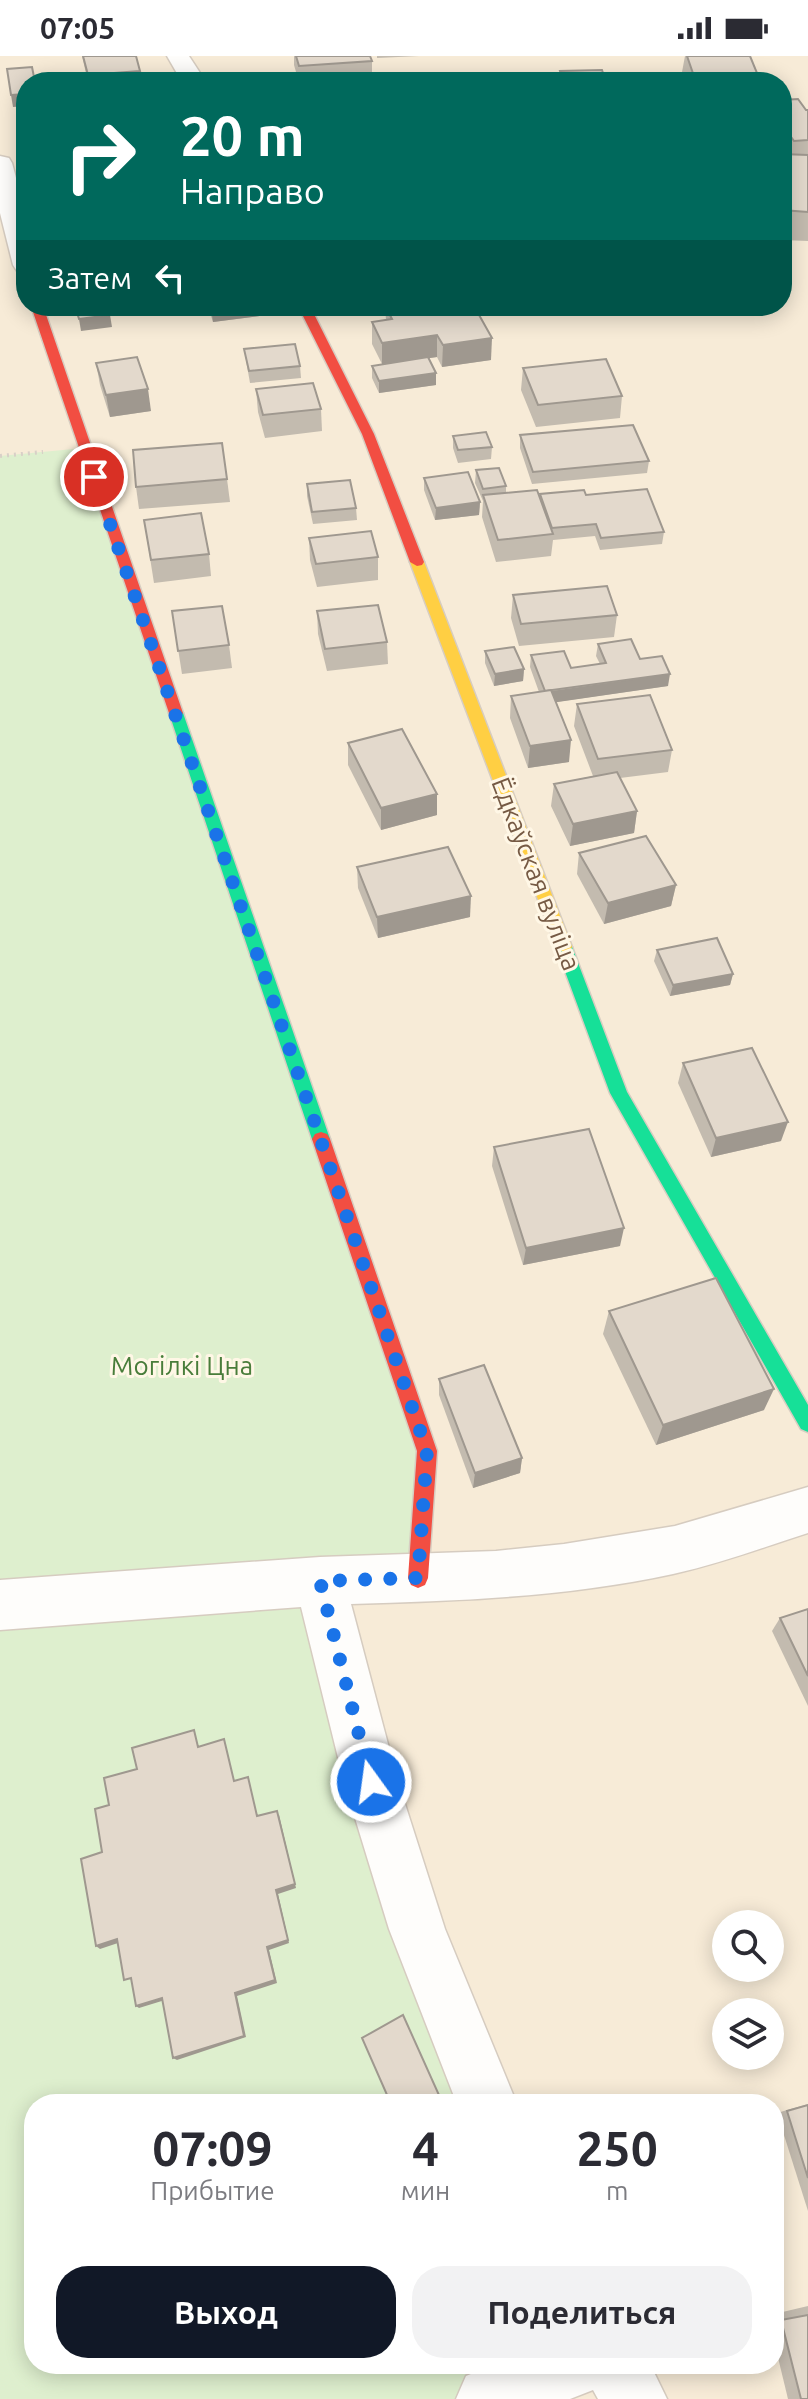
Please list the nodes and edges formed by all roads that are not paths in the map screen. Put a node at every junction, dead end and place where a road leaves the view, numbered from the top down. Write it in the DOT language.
graph roads {
  1 [pos="0,163"];
  2 [pos="16,226"];
  3 [pos="40,316"];
  4 [pos="309,316"];
  5 [pos="808,1423"];
  6 [pos="808,1510"];
  7 [pos="418,1578"];
  8 [pos="320,1581"];
  9 [pos="0,1605"];
  10 [pos="483,2094"];
  11 [pos="552,2374"];
  12 [pos="620,2374"];
  13 [pos="489,2399"];
  14 [pos="634,2399"];
  1 -- 2 [label="street"];
  3 -- 7 [label="street"];
  4 -- 5 [label="street, Ёдкаўская вуліца"];
  6 -- 7 [label="street"];
  7 -- 8 [label="street"];
  8 -- 9 [label="street"];
  8 -- 10 [label="street"];
  11 -- 13 [label="street"];
  12 -- 14 [label="street"];
}
